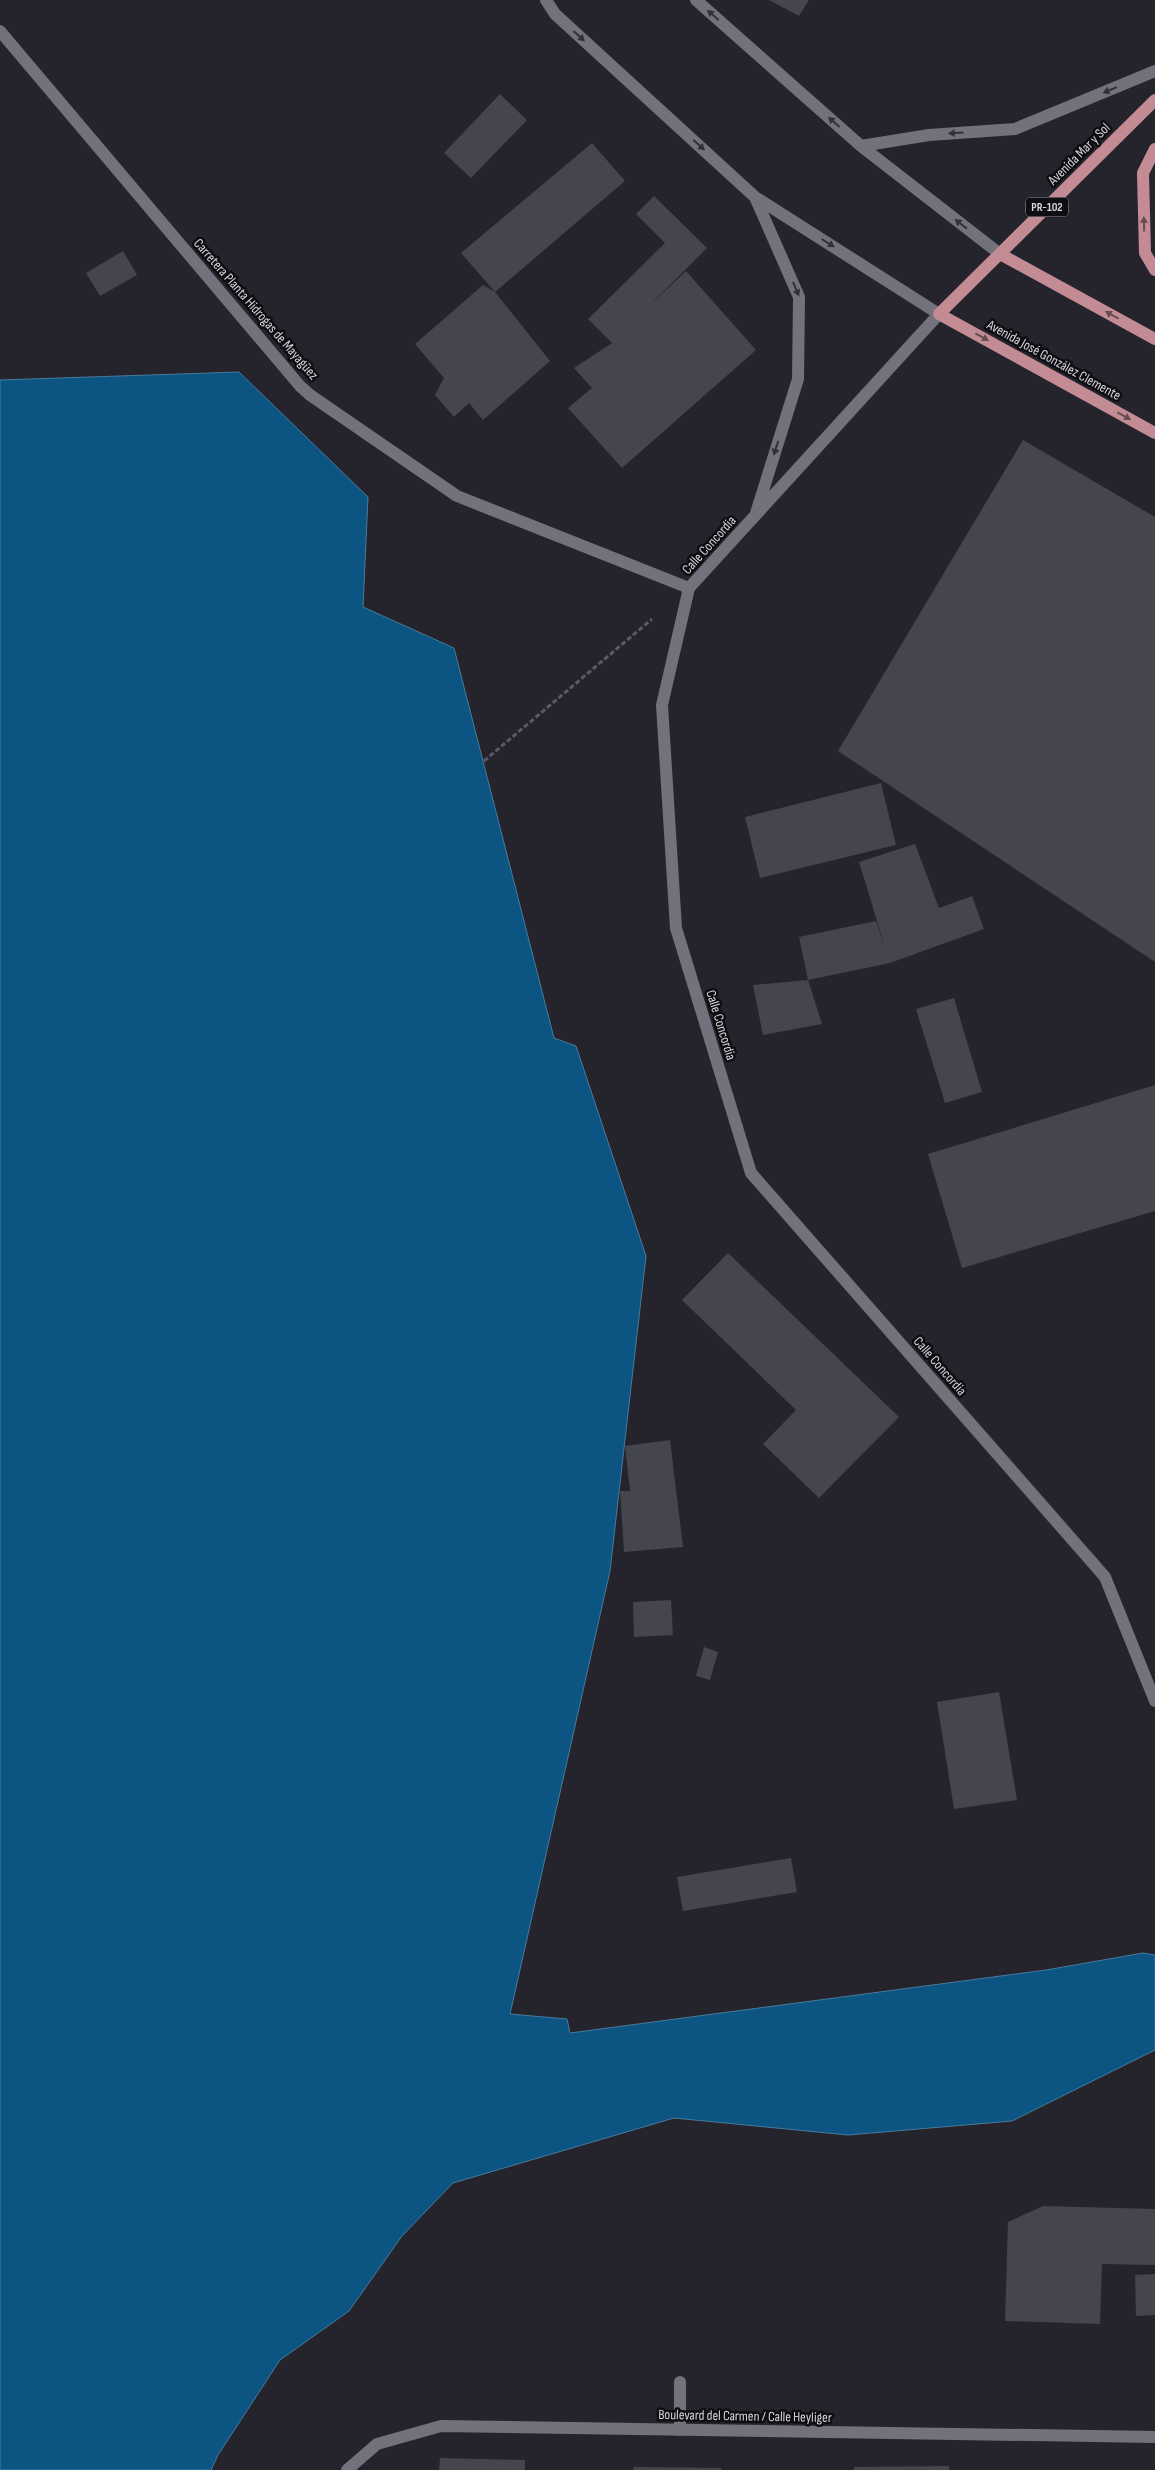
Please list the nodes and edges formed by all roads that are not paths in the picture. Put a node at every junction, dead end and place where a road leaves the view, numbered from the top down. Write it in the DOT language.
graph roads {
  1 [pos="546,0"];
  2 [pos="696,0"];
  3 [pos="0,31"];
  4 [pos="1155,71"];
  5 [pos="1155,100"];
  6 [pos="862,146"];
  7 [pos="1155,150"];
  8 [pos="755,197"];
  9 [pos="1000,254"];
  10 [pos="1155,270"];
  11 [pos="939,314"];
  12 [pos="1155,339"];
  13 [pos="1155,433"];
  14 [pos="754,517"];
  15 [pos="689,588"];
  16 [pos="1155,1701"];
  17 [pos="680,2382"];
  18 [pos="680,2430"];
  19 [pos="1155,2437"];
  20 [pos="346,2470"];
  1 -- 8 [label="street, one-way"];
  6 -- 2 [label="street, one-way"];
  3 -- 15 [label="street, Carretera Planta Hidrogas de Mayagüez"];
  4 -- 6 [label="street, one-way"];
  5 -- 9 [label="main road, Avenida Mar y Sol / PR-102"];
  9 -- 6 [label="street, one-way"];
  10 -- 7 [label="main road, one-way"];
  8 -- 11 [label="street, one-way"];
  8 -- 14 [label="street, one-way"];
  9 -- 11 [label="main road, Avenida Mar y Sol / PR-102"];
  12 -- 9 [label="main road, one-way"];
  11 -- 13 [label="main road, Avenida José González Clemente, one-way"];
  11 -- 14 [label="street, Calle Concordia"];
  14 -- 15 [label="street, Calle Concordia"];
  15 -- 16 [label="street, Calle Concordia"];
  17 -- 18 [label="street"];
  18 -- 19 [label="street, Boulevard del Carmen / Calle Heyliger"];
  18 -- 20 [label="street, Boulevard del Carmen / Calle Heyliger"];
}
